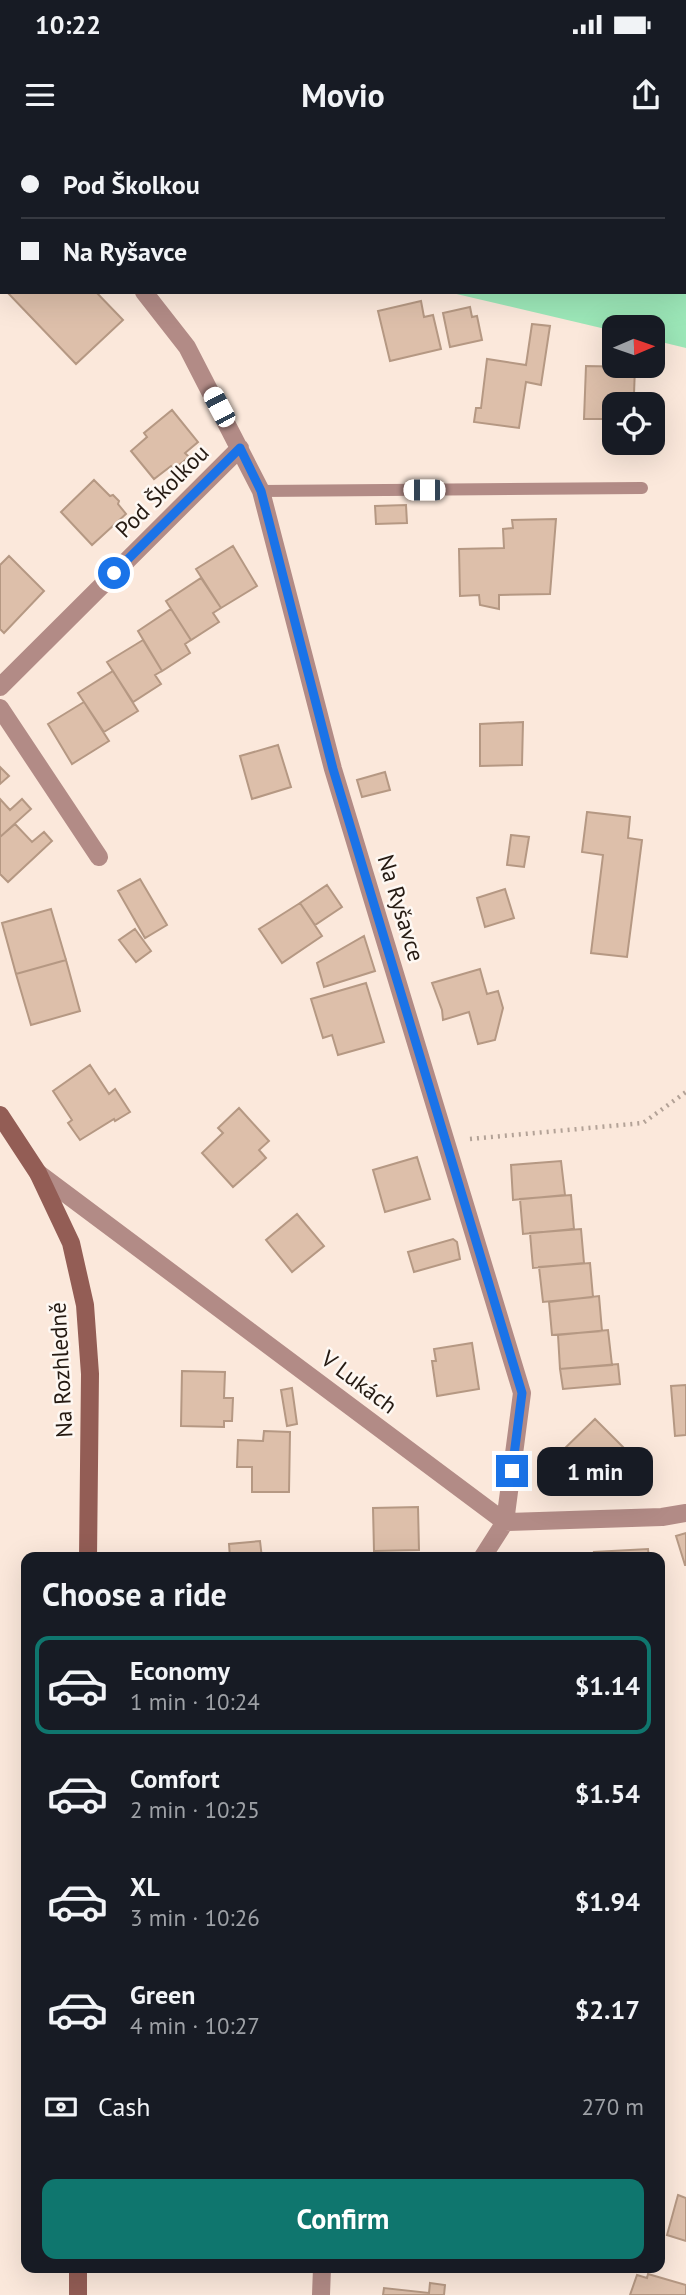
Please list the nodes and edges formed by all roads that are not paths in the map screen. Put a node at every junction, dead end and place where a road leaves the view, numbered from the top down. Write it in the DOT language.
graph roads {
  1 [pos="146,294"];
  2 [pos="240,448"];
  3 [pos="642,488"];
  4 [pos="261,491"];
  5 [pos="0,687"];
  6 [pos="0,708"];
  7 [pos="99,858"];
  8 [pos="0,1115"];
  9 [pos="38,1173"];
  10 [pos="686,1514"];
  11 [pos="505,1522"];
  12 [pos="88,1552"];
  13 [pos="486,1552"];
  14 [pos="78,2273"];
  15 [pos="321,2273"];
  16 [pos="78,2295"];
  17 [pos="321,2295"];
  1 -- 2 [label="street, Na Ryšavce"];
  2 -- 4 [label="street, Na Ryšavce"];
  2 -- 5 [label="street, Pod Školkou"];
  3 -- 4 [label="lane"];
  4 -- 11 [label="street, Na Ryšavce"];
  6 -- 7 [label="street"];
  8 -- 9 [label="street, Na Rozhledně"];
  9 -- 11 [label="street, V Lukách"];
  9 -- 12 [label="street, Na Rozhledně"];
  10 -- 11 [label="street"];
  11 -- 13 [label="street, Na Ryšavce"];
  14 -- 16 [label="street"];
  15 -- 17 [label="street"];
}
